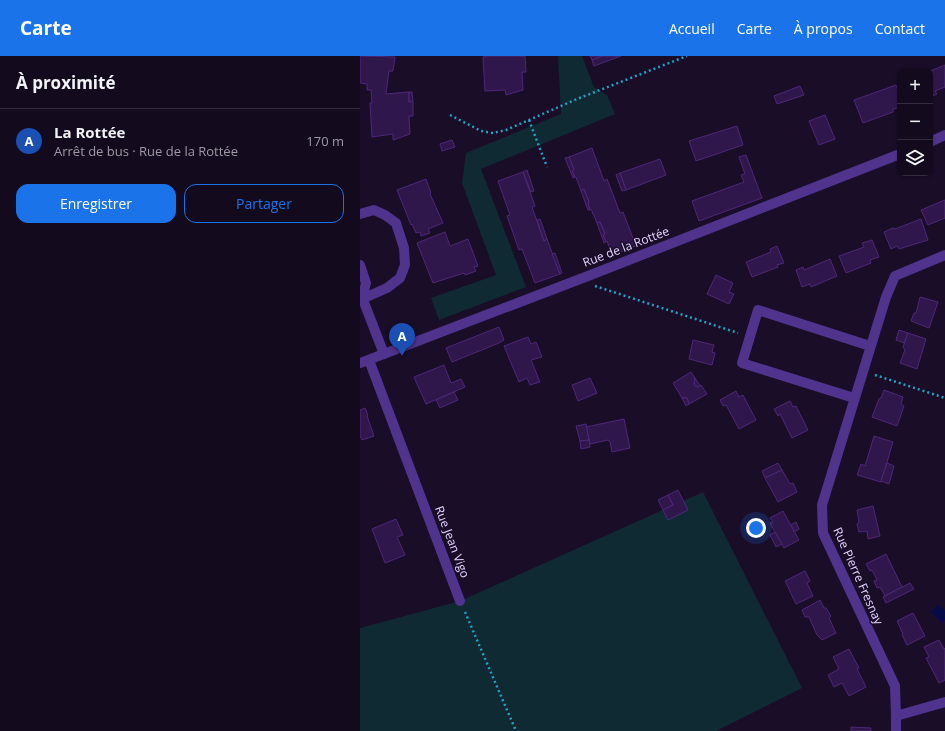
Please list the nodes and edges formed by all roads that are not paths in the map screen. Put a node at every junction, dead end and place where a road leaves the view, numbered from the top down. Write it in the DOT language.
graph roads {
  1 [pos="945,135"];
  2 [pos="933,141"];
  3 [pos="897,155"];
  4 [pos="360,214"];
  5 [pos="945,254"];
  6 [pos="360,265"];
  7 [pos="361,295"];
  8 [pos="870,346"];
  9 [pos="384,354"];
  10 [pos="365,361"];
  11 [pos="854,398"];
  12 [pos="460,601"];
  13 [pos="945,702"];
  14 [pos="896,716"];
  15 [pos="896,731"];
  1 -- 2 [label="street"];
  3 -- 9 [label="street, Rue de la Rottée"];
  4 -- 7 [label="street"];
  5 -- 8 [label="street, Rue Pierre Fresnay"];
  6 -- 7 [label="street"];
  7 -- 9 [label="street"];
  8 -- 11 [label="street, Rue Pierre Fresnay"];
  8 -- 11 [label="street"];
  9 -- 10 [label="street, Rue de la Rottée"];
  10 -- 12 [label="street, Rue Jean Vigo"];
  11 -- 14 [label="street, Rue Pierre Fresnay"];
  13 -- 14 [label="street"];
  14 -- 15 [label="street, Rue Pierre Fresnay"];
}
